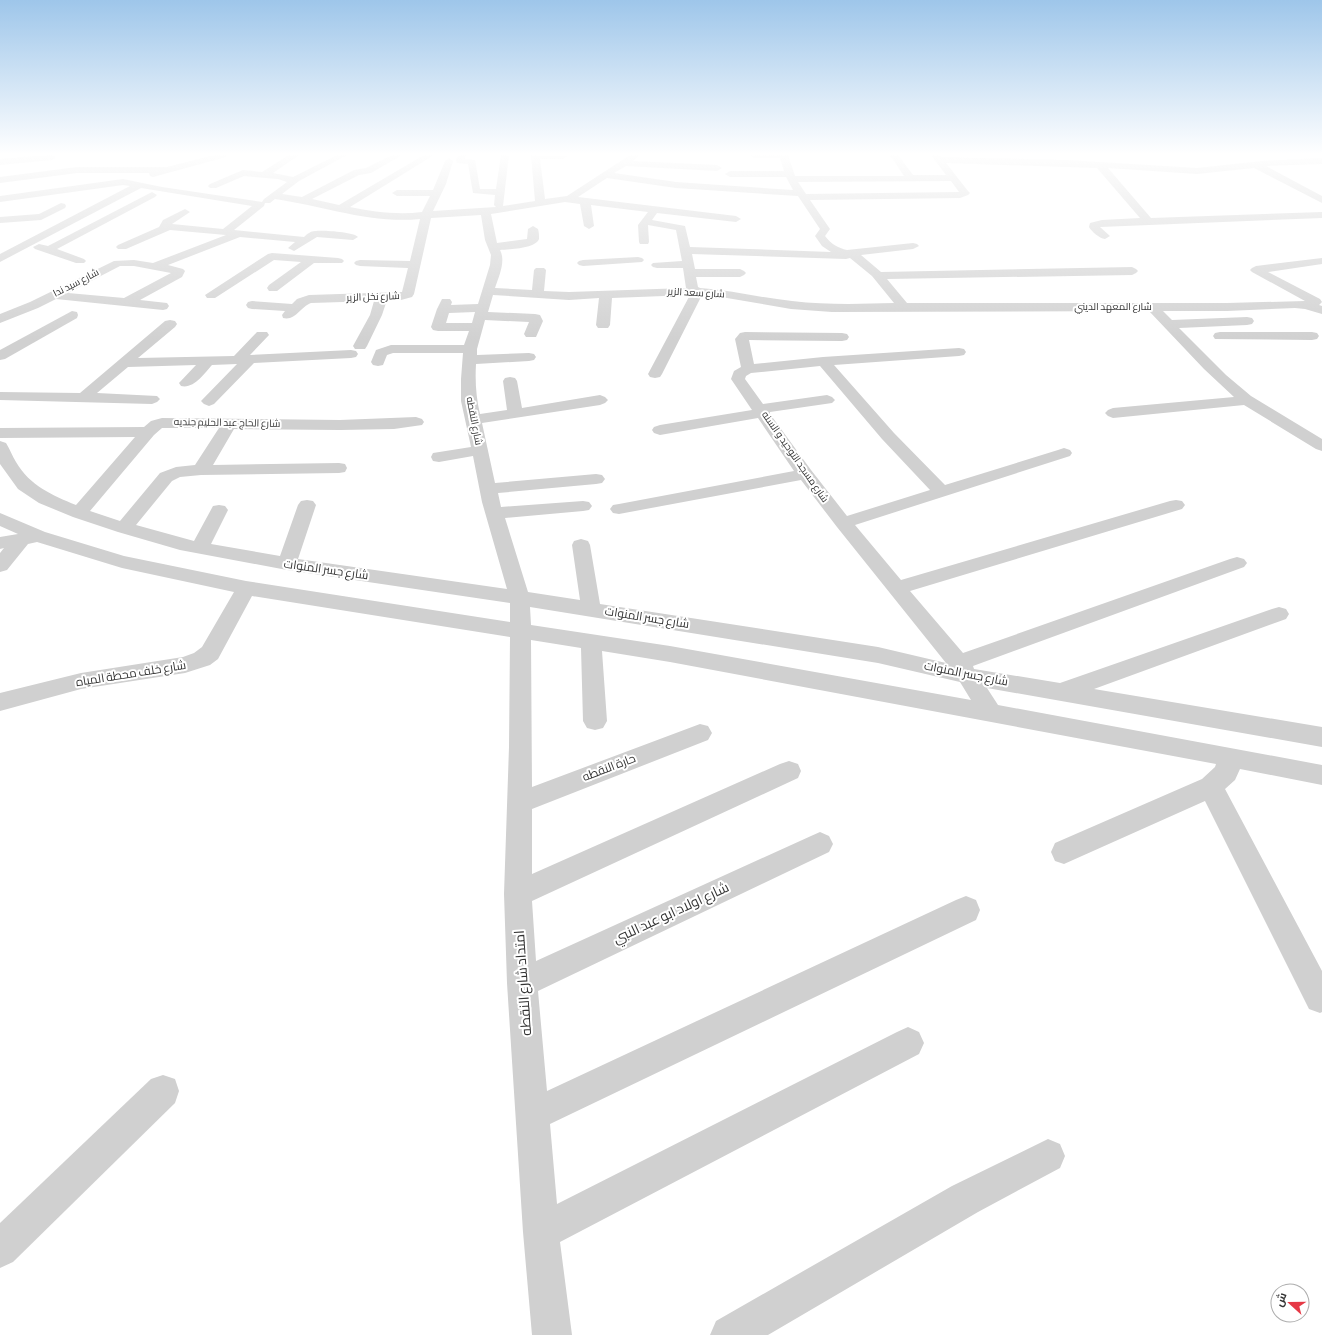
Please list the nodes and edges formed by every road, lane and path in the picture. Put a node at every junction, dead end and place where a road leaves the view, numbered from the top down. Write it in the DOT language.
graph roads {
  1 [pos="37,217"];
  2 [pos="78,217"];
  3 [pos="110,217"];
  4 [pos="176,217"];
  5 [pos="243,217"];
  6 [pos="426,217"];
  7 [pos="492,217"];
  8 [pos="588,217"];
  9 [pos="648,217"];
  10 [pos="723,217"];
  11 [pos="817,217"];
  12 [pos="1145,217"];
  13 [pos="1265,217"];
  14 [pos="736,219"];
  15 [pos="0,220"];
  16 [pos="644,222"];
  17 [pos="1149,222"];
  18 [pos="589,226"];
  19 [pos="168,227"];
  20 [pos="533,229"];
  21 [pos="225,232"];
  22 [pos="240,233"];
  23 [pos="267,236"];
  24 [pos="1105,236"];
  25 [pos="353,237"];
  26 [pos="71,238"];
  27 [pos="306,240"];
  28 [pos="644,242"];
  29 [pos="87,243"];
  30 [pos="30,244"];
  31 [pos="250,245"];
  32 [pos="913,246"];
  33 [pos="122,247"];
  34 [pos="492,247"];
  35 [pos="48,250"];
  36 [pos="140,250"];
  37 [pos="581,250"];
  38 [pos="685,250"];
  39 [pos="852,254"];
  40 [pos="283,256"];
  41 [pos="313,258"];
  42 [pos="0,259"];
  43 [pos="638,260"];
  44 [pos="80,261"];
  45 [pos="338,261"];
  46 [pos="1322,262"];
  47 [pos="118,263"];
  48 [pos="360,263"];
  49 [pos="583,263"];
  50 [pos="416,265"];
  51 [pos="656,265"];
  52 [pos="156,266"];
  53 [pos="689,269"];
  54 [pos="540,270"];
  55 [pos="1132,271"];
  56 [pos="740,274"];
  57 [pos="878,276"];
  58 [pos="273,288"];
  59 [pos="488,290"];
  60 [pos="695,291"];
  61 [pos="538,294"];
  62 [pos="606,294"];
  63 [pos="54,295"];
  64 [pos="211,295"];
  65 [pos="590,295"];
  66 [pos="382,296"];
  67 [pos="128,302"];
  68 [pos="252,305"];
  69 [pos="163,306"];
  70 [pos="1322,306"];
  71 [pos="903,307"];
  72 [pos="1152,307"];
  73 [pos="832,308"];
  74 [pos="1322,310"];
  75 [pos="72,315"];
  76 [pos="479,317"];
  77 [pos="0,319"];
  78 [pos="1263,320"];
  79 [pos="170,324"];
  80 [pos="1168,324"];
  81 [pos="603,325"];
  82 [pos="531,334"];
  83 [pos="262,335"];
  84 [pos="1181,336"];
  85 [pos="1312,336"];
  86 [pos="842,337"];
  87 [pos="959,352"];
  88 [pos="470,354"];
  89 [pos="0,356"];
  90 [pos="529,357"];
  91 [pos="849,359"];
  92 [pos="244,360"];
  93 [pos="823,361"];
  94 [pos="207,362"];
  95 [pos="378,362"];
  96 [pos="125,363"];
  97 [pos="748,369"];
  98 [pos="655,374"];
  99 [pos="510,381"];
  100 [pos="186,383"];
  101 [pos="0,396"];
  102 [pos="83,398"];
  103 [pos="152,399"];
  104 [pos="600,400"];
  105 [pos="827,400"];
  106 [pos="1248,400"];
  107 [pos="209,401"];
  108 [pos="762,411"];
  109 [pos="515,413"];
  110 [pos="1113,413"];
  111 [pos="473,420"];
  112 [pos="416,422"];
  113 [pos="230,423"];
  114 [pos="660,430"];
  115 [pos="148,432"];
  116 [pos="0,433"];
  117 [pos="0,446"];
  118 [pos="1322,446"];
  119 [pos="480,450"];
  120 [pos="1064,453"];
  121 [pos="439,456"];
  122 [pos="339,468"];
  123 [pos="201,470"];
  124 [pos="805,474"];
  125 [pos="596,479"];
  126 [pos="488,489"];
  127 [pos="942,492"];
  128 [pos="1176,505"];
  129 [pos="307,506"];
  130 [pos="583,506"];
  131 [pos="619,509"];
  132 [pos="219,510"];
  133 [pos="79,513"];
  134 [pos="495,513"];
  135 [pos="0,519"];
  136 [pos="843,523"];
  137 [pos="124,528"];
  138 [pos="29,538"];
  139 [pos="0,543"];
  140 [pos="581,545"];
  141 [pos="198,548"];
  142 [pos="1237,563"];
  143 [pos="287,564"];
  144 [pos="0,566"];
  145 [pos="246,588"];
  146 [pos="897,588"];
  147 [pos="520,598"];
  148 [pos="591,609"];
  149 [pos="1279,614"];
  150 [pos="520,630"];
  151 [pos="591,643"];
  152 [pos="963,669"];
  153 [pos="1060,693"];
  154 [pos="0,702"];
  155 [pos="992,714"];
  156 [pos="595,721"];
  157 [pos="700,733"];
  158 [pos="1322,737"];
  159 [pos="1231,757"];
  160 [pos="789,771"];
  161 [pos="1322,775"];
  162 [pos="1211,787"];
  163 [pos="519,803"];
  164 [pos="820,844"];
  165 [pos="1064,852"];
  166 [pos="518,894"];
  167 [pos="966,910"];
  168 [pos="522,983"];
  169 [pos="1320,998"];
  170 [pos="908,1043"];
  171 [pos="163,1091"];
  172 [pos="532,1115"];
  173 [pos="1048,1156"];
  174 [pos="540,1232"];
  175 [pos="0,1249"];
  176 [pos="552,1335"];
  177 [pos="730,1335"];
  1 -- 15 [label="street"];
  2 -- 30 [label="street"];
  3 -- 26 [label="street"];
  4 -- 19 [label="street"];
  5 -- 21 [label="street"];
  6 -- 50 [label="street, شارع نخل الزير"];
  7 -- 34 [label="street, شارع النقطه"];
  8 -- 18 [label="street"];
  9 -- 16 [label="street"];
  10 -- 14 [label="street"];
  11 -- 39 [label="street"];
  12 -- 17 [label="street"];
  13 -- 17 [label="street"];
  16 -- 28 [label="street"];
  16 -- 38 [label="street"];
  17 -- 24 [label="street"];
  19 -- 21 [label="street"];
  19 -- 33 [label="street"];
  20 -- 34 [label="street"];
  21 -- 22 [label="street"];
  22 -- 23 [label="street"];
  22 -- 52 [label="street, شارع سيد ندا"];
  23 -- 27 [label="street"];
  23 -- 31 [label="street"];
  25 -- 27 [label="street"];
  26 -- 29 [label="street"];
  26 -- 35 [label="street"];
  27 -- 40 [label="street"];
  30 -- 35 [label="street"];
  30 -- 42 [label="street"];
  32 -- 39 [label="street"];
  34 -- 59 [label="street, شارع النقطه"];
  35 -- 44 [label="street"];
  36 -- 47 [label="street"];
  37 -- 49 [label="street"];
  38 -- 39 [label="street"];
  38 -- 53 [label="street"];
  39 -- 57 [label="street"];
  40 -- 41 [label="street"];
  40 -- 64 [label="street"];
  41 -- 45 [label="street"];
  41 -- 58 [label="street"];
  43 -- 49 [label="street"];
  46 -- 70 [label="street"];
  47 -- 52 [label="street, شارع سيد ندا"];
  47 -- 63 [label="street, شارع سيد ندا"];
  48 -- 50 [label="street"];
  49 -- 65 [label="street"];
  50 -- 66 [label="street, شارع نخل الزير"];
  51 -- 53 [label="street"];
  52 -- 67 [label="street, شارع سيد ندا"];
  53 -- 56 [label="street"];
  53 -- 60 [label="street"];
  54 -- 61 [label="street"];
  55 -- 57 [label="street"];
  57 -- 71 [label="street"];
  59 -- 61 [label="street, شارع سعد الزير"];
  59 -- 76 [label="street, شارع النقطه"];
  60 -- 62 [label="street, شارع سعد الزير"];
  60 -- 73 [label="street, شارع سعد الزير"];
  60 -- 98 [label="street"];
  61 -- 65 [label="street, شارع سعد الزير"];
  62 -- 65 [label="street, شارع سعد الزير"];
  62 -- 81 [label="street"];
  63 -- 67 [label="street"];
  63 -- 77 [label="street, شارع سيد ندا"];
  66 -- 68 [label="street, شارع نخل الزير"];
  66 -- 92 [label="street"];
  67 -- 69 [label="street"];
  71 -- 72 [label="street, شارع المعهد الديني"];
  71 -- 73 [label="street, شارع سعد الزير"];
  72 -- 74 [label="street, شارع المعهد الديني"];
  72 -- 80 [label="street"];
  73 -- 86 [label="street"];
  75 -- 89 [label="street"];
  76 -- 76 [label="street"];
  76 -- 82 [label="street"];
  76 -- 88 [label="street, شارع النقطه"];
  78 -- 80 [label="street"];
  79 -- 96 [label="street"];
  80 -- 84 [label="street"];
  83 -- 92 [label="street"];
  84 -- 85 [label="street"];
  84 -- 106 [label="street"];
  86 -- 91 [label="street"];
  86 -- 97 [label="street"];
  87 -- 91 [label="street"];
  88 -- 90 [label="street"];
  88 -- 95 [label="street"];
  88 -- 111 [label="street, شارع النقطه"];
  91 -- 93 [label="street"];
  92 -- 94 [label="street"];
  92 -- 107 [label="street"];
  93 -- 97 [label="street"];
  93 -- 127 [label="street"];
  94 -- 96 [label="street"];
  94 -- 100 [label="street"];
  96 -- 102 [label="street"];
  97 -- 108 [label="street, شارع مسجد التوحيد و السنه"];
  99 -- 109 [label="street"];
  101 -- 102 [label="street"];
  102 -- 103 [label="street"];
  104 -- 109 [label="street"];
  105 -- 108 [label="street"];
  106 -- 110 [label="street"];
  106 -- 118 [label="street"];
  108 -- 114 [label="street"];
  108 -- 124 [label="street, شارع مسجد التوحيد و السنه"];
  109 -- 111 [label="street"];
  111 -- 119 [label="street, شارع النقطه"];
  112 -- 113 [label="street, شارع الحاج عبد الحليم جنديه"];
  113 -- 115 [label="street, شارع الحاج عبد الحليم جنديه"];
  113 -- 123 [label="street"];
  115 -- 116 [label="street"];
  115 -- 133 [label="street, شارع الحاج عبد الحليم جنديه"];
  117 -- 133 [label="street, شارع جسر المنوات"];
  119 -- 121 [label="street"];
  119 -- 126 [label="street, شارع النقطه"];
  120 -- 127 [label="street"];
  122 -- 123 [label="street"];
  123 -- 137 [label="street"];
  124 -- 131 [label="street"];
  124 -- 136 [label="street, شارع مسجد التوحيد و السنه"];
  125 -- 126 [label="street"];
  126 -- 134 [label="street, شارع النقطه"];
  127 -- 136 [label="street"];
  128 -- 146 [label="street"];
  129 -- 143 [label="street"];
  130 -- 134 [label="street"];
  132 -- 141 [label="street"];
  133 -- 137 [label="street, شارع جسر المنوات"];
  134 -- 147 [label="street, شارع النقطه"];
  135 -- 138 [label="street"];
  136 -- 146 [label="street, شارع مسجد التوحيد و السنه"];
  137 -- 141 [label="street, شارع جسر المنوات"];
  138 -- 139 [label="street"];
  138 -- 144 [label="street"];
  138 -- 145 [label="street"];
  140 -- 148 [label="street"];
  141 -- 143 [label="street, شارع جسر المنوات"];
  142 -- 152 [label="street"];
  143 -- 147 [label="street, شارع جسر المنوات"];
  145 -- 150 [label="street"];
  145 -- 154 [label="street, شارع خلف محطة المياه"];
  146 -- 152 [label="street, شارع مسجد التوحيد و السنه"];
  147 -- 148 [label="street, شارع جسر المنوات"];
  147 -- 150 [label="street, شارع النقطه"];
  148 -- 152 [label="street, شارع جسر المنوات"];
  149 -- 153 [label="street"];
  150 -- 151 [label="street"];
  150 -- 163 [label="street, امتداد شارع النقطه"];
  151 -- 155 [label="street"];
  151 -- 156 [label="street"];
  152 -- 153 [label="street, شارع جسر المنوات"];
  152 -- 155 [label="street, شارع مسجد التوحيد و السنه"];
  153 -- 158 [label="street, شارع جسر المنوات"];
  155 -- 159 [label="street"];
  157 -- 163 [label="street, حارة النقطه"];
  159 -- 161 [label="street"];
  159 -- 162 [label="street"];
  160 -- 166 [label="street"];
  162 -- 165 [label="street"];
  162 -- 169 [label="street"];
  163 -- 166 [label="street, امتداد شارع النقطه"];
  164 -- 168 [label="street, شارع اولاد ابو عبد النبي"];
  166 -- 168 [label="street, امتداد شارع النقطه"];
  167 -- 172 [label="street"];
  168 -- 172 [label="street, امتداد شارع النقطه"];
  170 -- 174 [label="street"];
  171 -- 175 [label="street"];
  172 -- 174 [label="street, امتداد شارع النقطه"];
  173 -- 177 [label="street"];
  174 -- 176 [label="street, امتداد شارع النقطه"];
}
